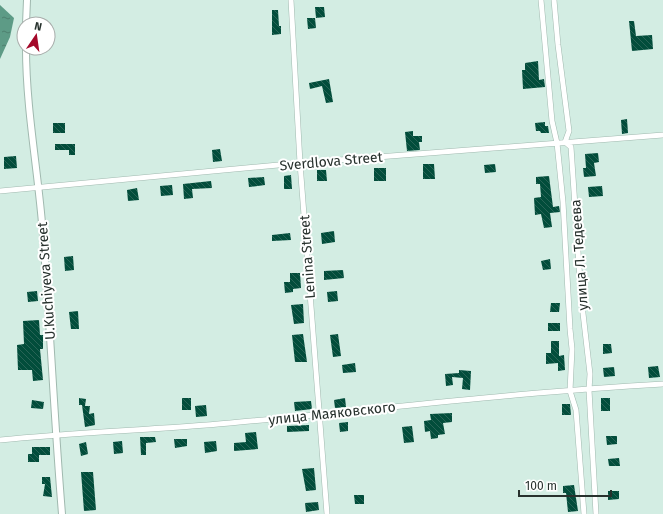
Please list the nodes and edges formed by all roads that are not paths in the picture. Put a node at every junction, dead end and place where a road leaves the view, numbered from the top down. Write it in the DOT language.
graph roads {
  1 [pos="27,0"];
  2 [pos="291,0"];
  3 [pos="541,0"];
  4 [pos="554,0"];
  5 [pos="26,16"];
  6 [pos="26,56"];
  7 [pos="663,135"];
  8 [pos="566,142"];
  9 [pos="557,144"];
  10 [pos="300,163"];
  11 [pos="39,187"];
  12 [pos="0,191"];
  13 [pos="663,384"];
  14 [pos="589,390"];
  15 [pos="570,391"];
  16 [pos="319,414"];
  17 [pos="55,434"];
  18 [pos="0,440"];
  19 [pos="62,514"];
  20 [pos="326,514"];
  21 [pos="584,514"];
  22 [pos="596,514"];
  1 -- 5 [label="street"];
  2 -- 10 [label="street, Lenina Street"];
  3 -- 9 [label="street, улица Л. Тедеева"];
  4 -- 8 [label="street, улица Л. Тедеева"];
  6 -- 11 [label="street, U.Kuchiyeva Street"];
  7 -- 8 [label="street, Sverdlova Street"];
  8 -- 9 [label="street, Sverdlova Street"];
  8 -- 14 [label="street, улица Л. Тедеева"];
  9 -- 10 [label="street, Sverdlova Street"];
  9 -- 15 [label="street, улица Л. Тедеева"];
  10 -- 11 [label="street, Sverdlova Street"];
  10 -- 16 [label="street, Lenina Street"];
  11 -- 12 [label="street, Sverdlova Street"];
  11 -- 17 [label="street, U.Kuchiyeva Street"];
  13 -- 14 [label="street, улица Маяковского"];
  14 -- 15 [label="street, улица Маяковского"];
  14 -- 22 [label="street, улица Л. Тедеева"];
  15 -- 16 [label="street, улица Маяковского"];
  15 -- 21 [label="street, улица Л. Тедеева"];
  16 -- 17 [label="street, улица Маяковского"];
  16 -- 20 [label="street, Lenina Street"];
  17 -- 18 [label="street, улица Маяковского"];
  17 -- 19 [label="street, U.Kuchiyeva Street"];
}
